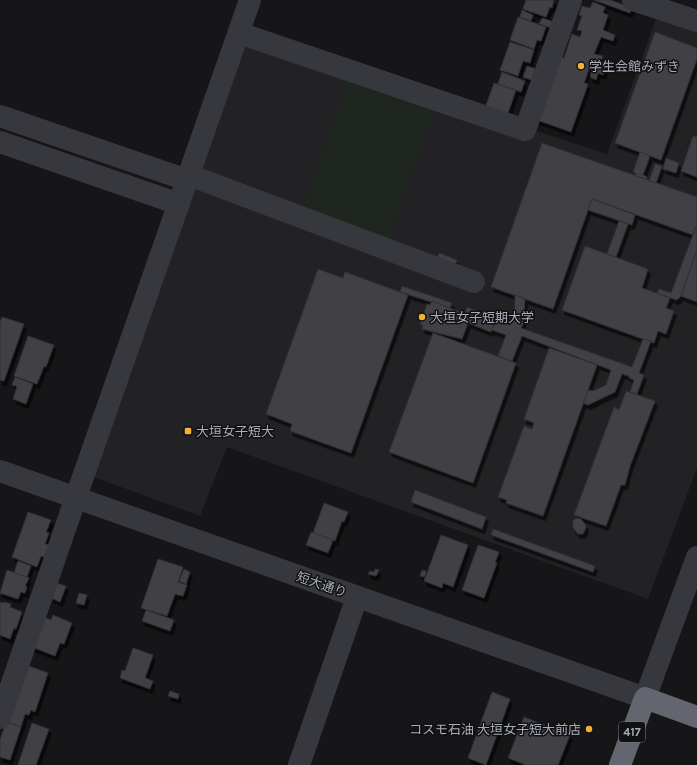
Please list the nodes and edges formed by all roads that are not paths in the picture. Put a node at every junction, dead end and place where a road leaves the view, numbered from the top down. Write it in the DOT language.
graph roads {
  1 [pos="250,0"];
  2 [pos="571,0"];
  3 [pos="633,0"];
  4 [pos="697,21"];
  5 [pos="239,33"];
  6 [pos="0,116"];
  7 [pos="0,142"];
  8 [pos="184,188"];
  9 [pos="474,282"];
  10 [pos="0,471"];
  11 [pos="76,498"];
  12 [pos="697,557"];
  13 [pos="357,597"];
  14 [pos="645,698"];
  15 [pos="697,717"];
  16 [pos="0,718"];
  17 [pos="299,765"];
  18 [pos="620,765"];
  1 -- 5 [label="street"];
  2 -- 5 [label="street"];
  3 -- 4 [label="street"];
  5 -- 8 [label="street"];
  6 -- 8 [label="street"];
  7 -- 8 [label="street"];
  8 -- 9 [label="street"];
  8 -- 11 [label="street"];
  10 -- 11 [label="street, 短大通り"];
  11 -- 13 [label="street, 短大通り"];
  11 -- 16 [label="street"];
  12 -- 14 [label="street"];
  13 -- 14 [label="street, 短大通り"];
  13 -- 17 [label="street"];
  14 -- 15 [label="highway"];
  14 -- 18 [label="highway, 417"];
}
